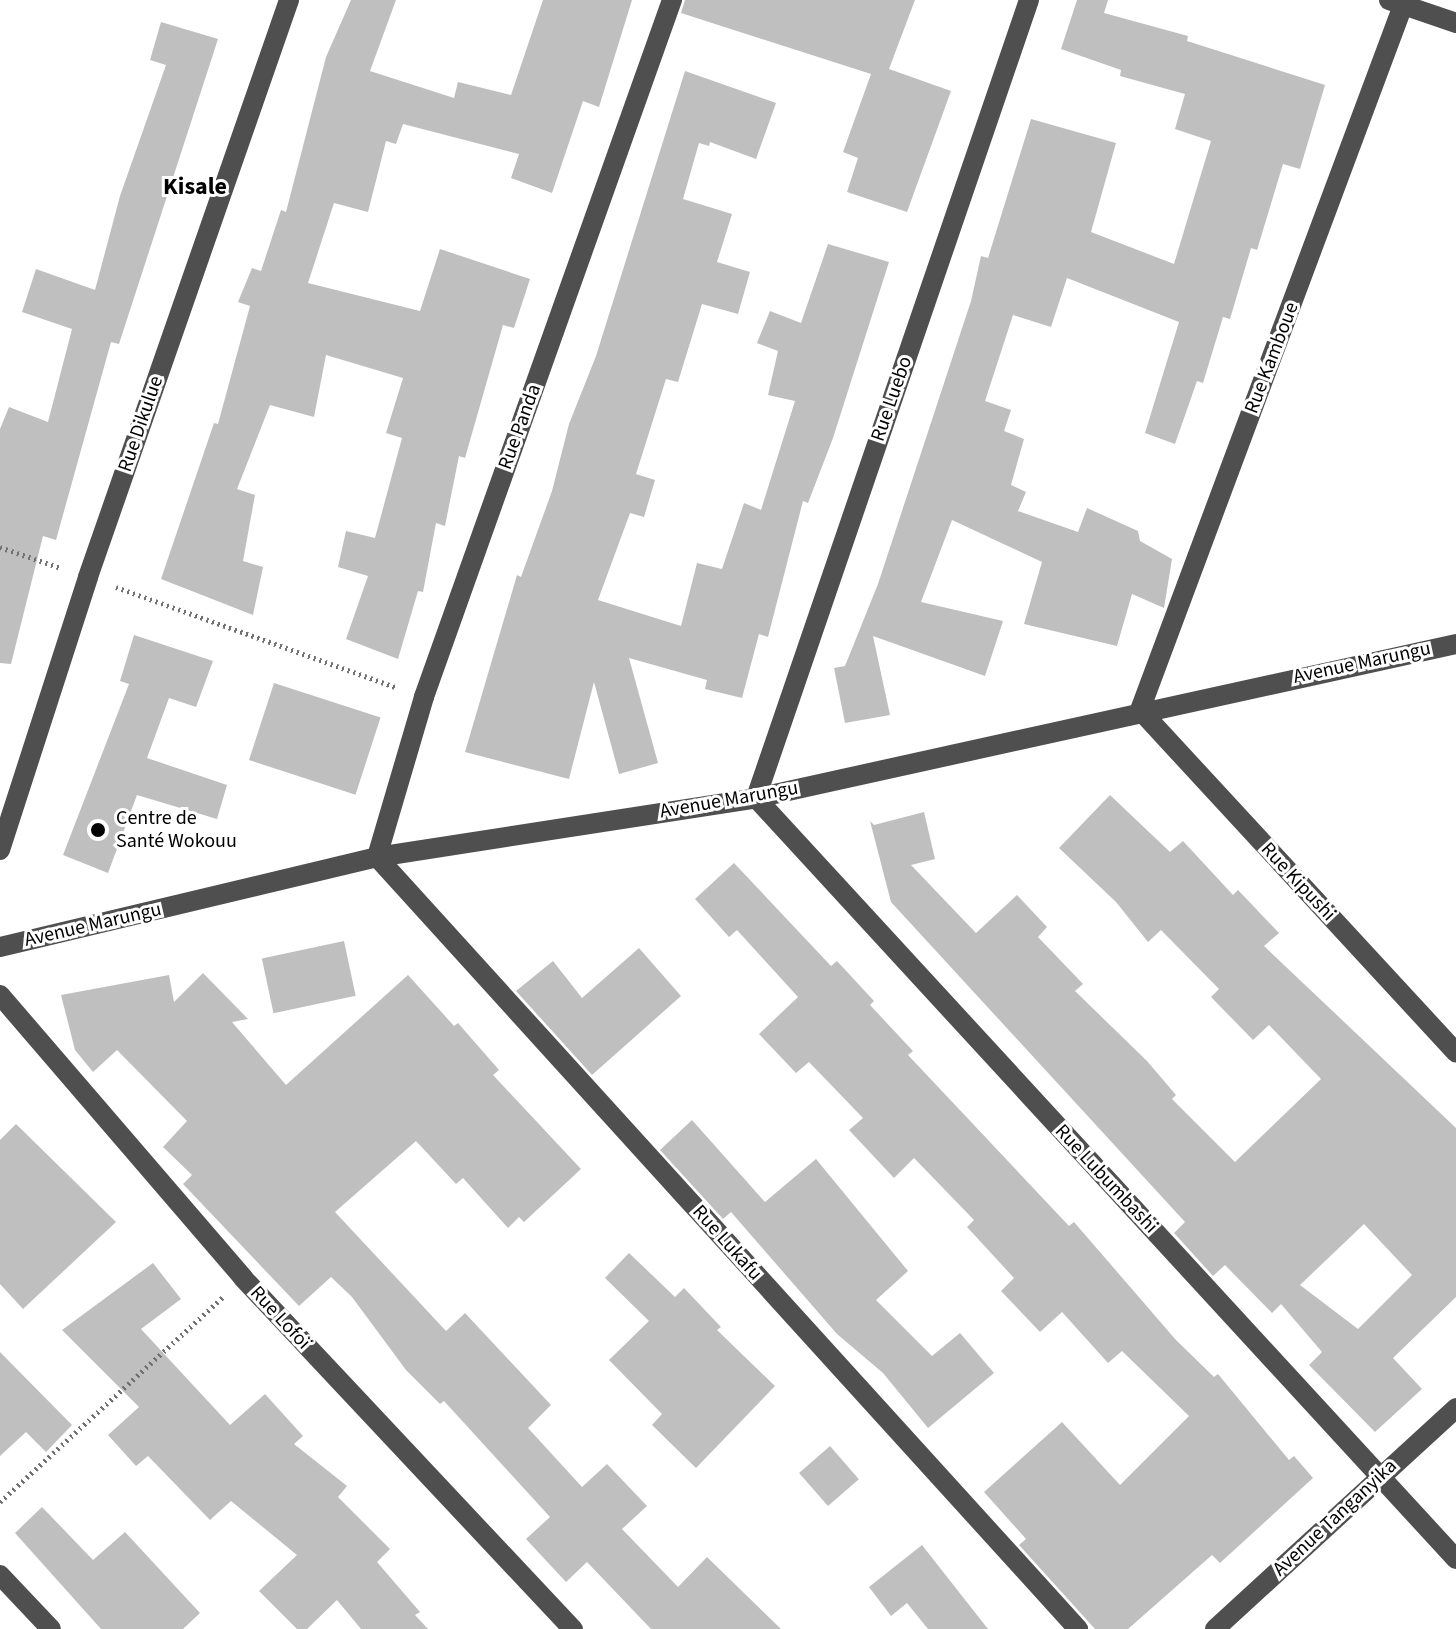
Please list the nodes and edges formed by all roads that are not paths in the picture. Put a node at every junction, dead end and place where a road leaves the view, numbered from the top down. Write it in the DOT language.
graph roads {
  1 [pos="289,0"];
  2 [pos="672,0"];
  3 [pos="1029,0"];
  4 [pos="1399,2"];
  5 [pos="1456,23"];
  6 [pos="1456,644"];
  7 [pos="1140,710"];
  8 [pos="756,798"];
  9 [pos="0,850"];
  10 [pos="377,857"];
  11 [pos="0,947"];
  12 [pos="0,995"];
  13 [pos="1456,1053"];
  14 [pos="1456,1408"];
  15 [pos="1380,1476"];
  16 [pos="1456,1559"];
  17 [pos="0,1575"];
  18 [pos="51,1629"];
  19 [pos="573,1629"];
  20 [pos="1078,1629"];
  21 [pos="1215,1629"];
  1 -- 9 [label="street, Rue Dikulue"];
  2 -- 10 [label="street, Rue Panda"];
  3 -- 8 [label="street, Rue Luebo"];
  4 -- 5 [label="street"];
  4 -- 7 [label="street, Rue Kamboue"];
  6 -- 7 [label="street, Avenue Marungu"];
  7 -- 8 [label="street, Avenue Marungu"];
  7 -- 13 [label="street, Rue Kipushi"];
  8 -- 10 [label="street, Avenue Marungu"];
  8 -- 15 [label="street, Rue Lubumbashi"];
  10 -- 11 [label="street, Avenue Marungu"];
  10 -- 20 [label="street, Rue Lukafu"];
  12 -- 19 [label="street, Rue Lofoï"];
  14 -- 15 [label="street, Avenue Tanganyika"];
  15 -- 16 [label="street, Rue Lubumbashi"];
  15 -- 21 [label="street, Avenue Tanganyika"];
  17 -- 18 [label="street"];
}
